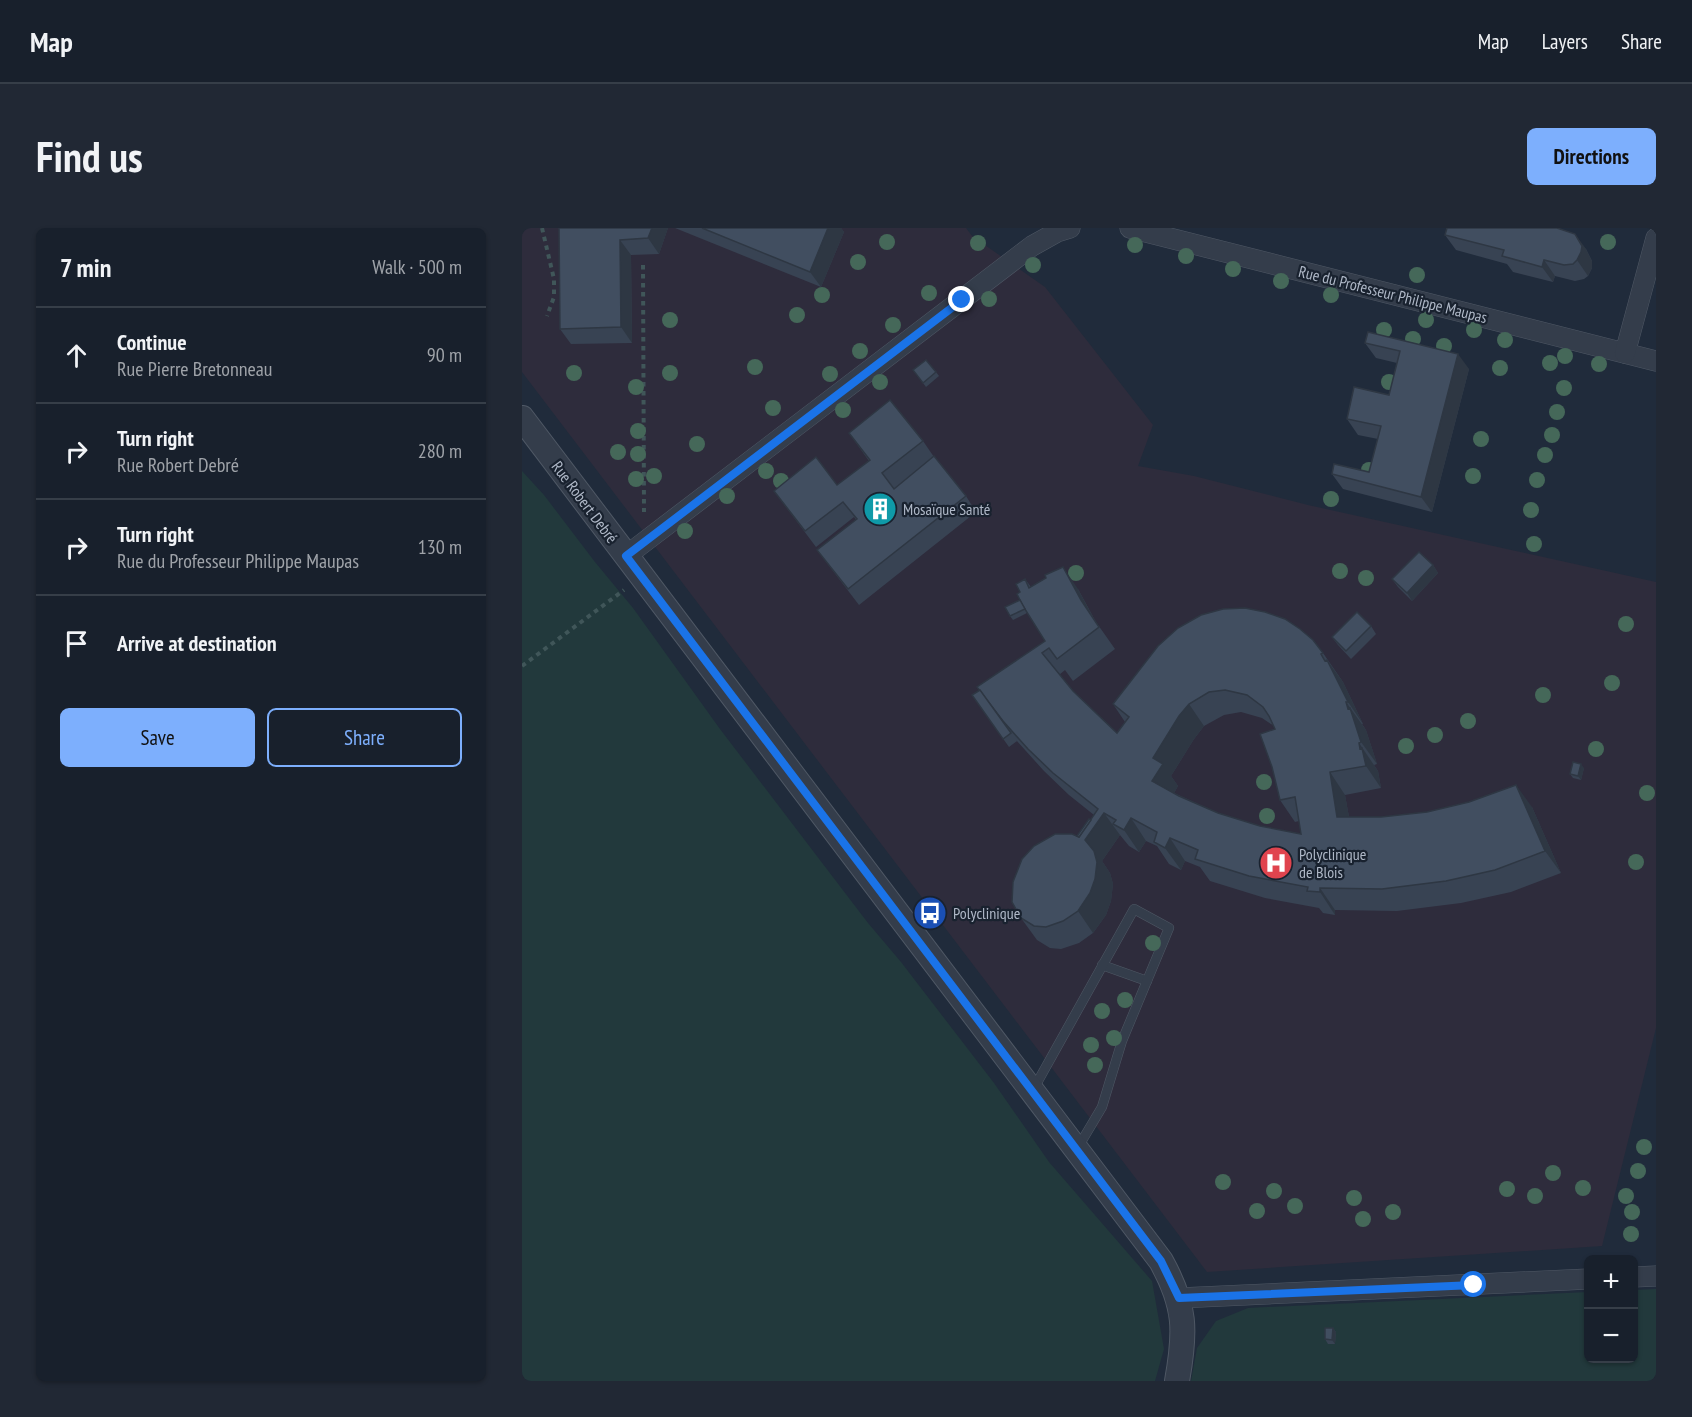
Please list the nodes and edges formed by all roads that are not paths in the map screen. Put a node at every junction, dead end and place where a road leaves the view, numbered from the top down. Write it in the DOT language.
graph roads {
  1 [pos="1131,228"];
  2 [pos="1060,229"];
  3 [pos="1656,238"];
  4 [pos="1625,353"];
  5 [pos="1656,361"];
  6 [pos="522,418"];
  7 [pos="626,556"];
  8 [pos="1102,965"];
  9 [pos="1147,981"];
  10 [pos="1033,1090"];
  11 [pos="1077,1149"];
  12 [pos="1656,1276"];
  13 [pos="1638,1277"];
  14 [pos="1584,1279"];
  15 [pos="1179,1298"];
  16 [pos="1177,1381"];
  1 -- 4 [label="street, Rue du Professeur Philippe Maupas"];
  2 -- 7 [label="street"];
  3 -- 4 [label="street"];
  4 -- 5 [label="street, Rue du Professeur Philippe Maupas"];
  6 -- 7 [label="street, Rue Robert Debré"];
  7 -- 10 [label="street, Rue Robert Debré"];
  8 -- 9 [label="lane"];
  8 -- 9 [label="lane"];
  8 -- 10 [label="lane"];
  9 -- 11 [label="lane"];
  10 -- 11 [label="street, Rue Robert Debré"];
  11 -- 15 [label="street, Rue Robert Debré"];
  12 -- 13 [label="street"];
  14 -- 15 [label="street"];
  15 -- 16 [label="street, Rue Robert Debré"];
}
